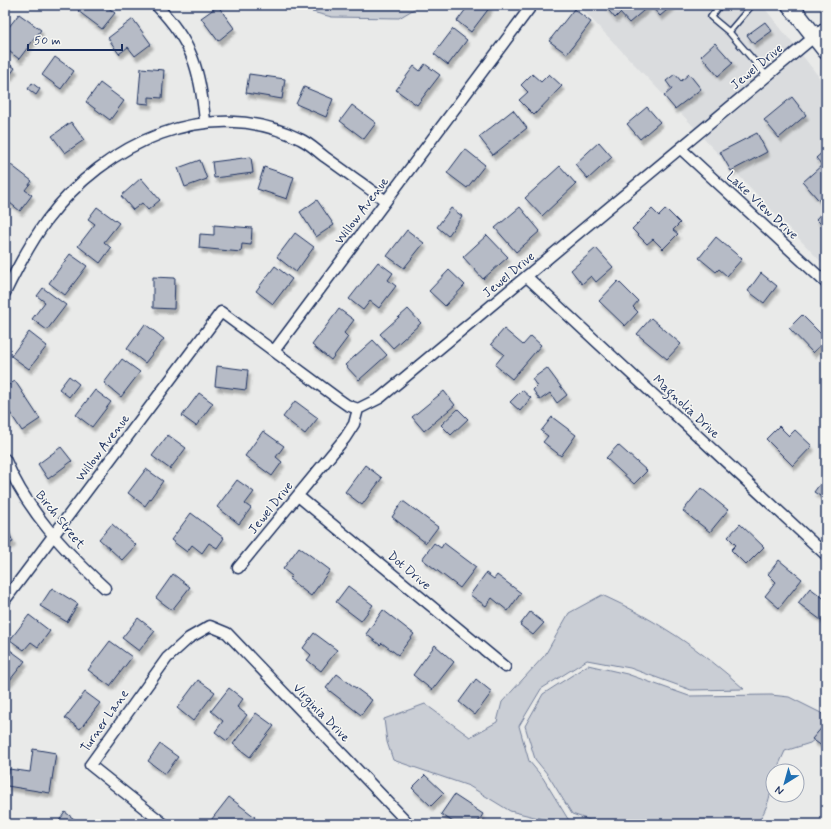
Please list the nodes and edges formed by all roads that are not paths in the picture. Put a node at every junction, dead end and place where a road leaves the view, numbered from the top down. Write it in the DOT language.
graph roads {
  1 [pos="156,5"];
  2 [pos="532,5"];
  3 [pos="720,5"];
  4 [pos="752,5"];
  5 [pos="790,5"];
  6 [pos="729,32"];
  7 [pos="820,32"];
  8 [pos="826,51"];
  9 [pos="767,76"];
  10 [pos="205,121"];
  11 [pos="681,149"];
  12 [pos="386,201"];
  13 [pos="527,277"];
  14 [pos="826,283"];
  15 [pos="5,293"];
  16 [pos="274,351"];
  17 [pos="358,409"];
  18 [pos="5,459"];
  19 [pos="298,496"];
  20 [pos="53,536"];
  21 [pos="826,556"];
  22 [pos="238,568"];
  23 [pos="106,588"];
  24 [pos="5,600"];
  25 [pos="210,626"];
  26 [pos="505,667"];
  27 [pos="164,824"];
  28 [pos="409,824"];
  1 -- 10 [label="street"];
  2 -- 12 [label="street, Willow Avenue"];
  3 -- 6 [label="lane"];
  4 -- 6 [label="lane"];
  5 -- 7 [label="main road"];
  6 -- 9 [label="lane"];
  7 -- 8 [label="main road"];
  7 -- 9 [label="street, Jewel Drive"];
  9 -- 11 [label="street, Jewel Drive"];
  10 -- 12 [label="street"];
  10 -- 15 [label="street"];
  11 -- 13 [label="street, Jewel Drive"];
  11 -- 14 [label="street, Lake View Drive"];
  12 -- 16 [label="street, Willow Avenue"];
  13 -- 17 [label="street, Jewel Drive"];
  13 -- 21 [label="street, Magnolia Drive"];
  16 -- 17 [label="street"];
  16 -- 20 [label="street, Willow Avenue"];
  17 -- 19 [label="street, Jewel Drive"];
  18 -- 20 [label="street, Birch Street"];
  19 -- 22 [label="street, Jewel Drive"];
  19 -- 26 [label="street, Dot Drive"];
  20 -- 23 [label="street, Birch Street"];
  20 -- 24 [label="street, Willow Avenue"];
  25 -- 27 [label="street, Turner Lane"];
  25 -- 28 [label="street, Virginia Drive"];
}
